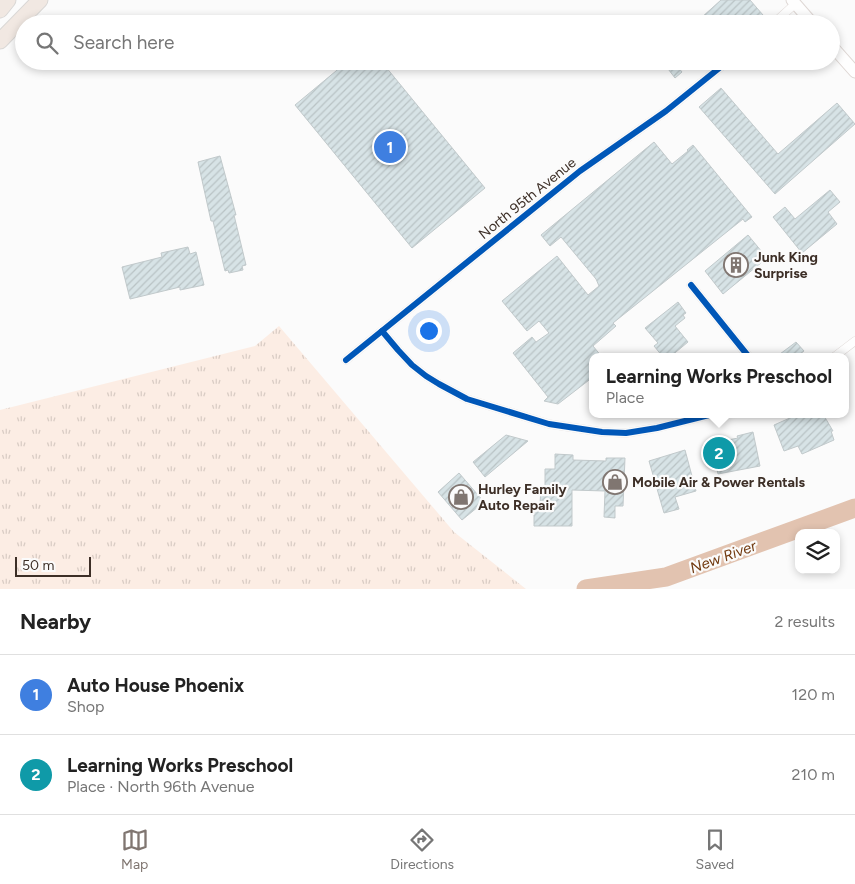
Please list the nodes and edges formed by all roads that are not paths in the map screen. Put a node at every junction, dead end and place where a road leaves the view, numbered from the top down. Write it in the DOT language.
graph roads {
  1 [pos="8,0"];
  2 [pos="40,0"];
  3 [pos="796,1"];
  4 [pos="0,10"];
  5 [pos="25,15"];
  6 [pos="783,15"];
  7 [pos="806,15"];
  8 [pos="15,26"];
  9 [pos="0,41"];
  10 [pos="840,55"];
  11 [pos="717,70"];
  12 [pos="855,72"];
  13 [pos="691,285"];
  14 [pos="382,331"];
  15 [pos="855,341"];
  16 [pos="746,353"];
  17 [pos="839,353"];
  18 [pos="346,360"];
  19 [pos="697,418"];
  1 -- 4 [label="highway"];
  2 -- 5 [label="highway"];
  3 -- 6 [label="street"];
  3 -- 7 [label="main road"];
  8 -- 9 [label="highway"];
  10 -- 12 [label="main road"];
  11 -- 14 [label="street, North 95th Avenue"];
  13 -- 16 [label="street"];
  14 -- 18 [label="street, North 95th Avenue"];
  14 -- 19 [label="street"];
  15 -- 17 [label="street"];
}
